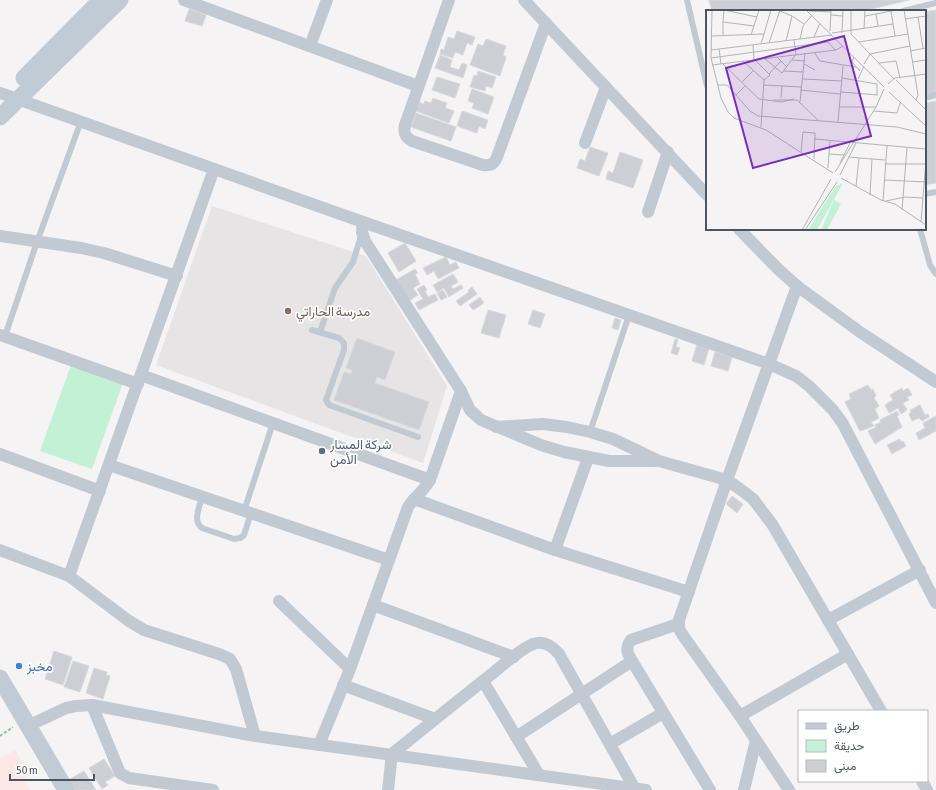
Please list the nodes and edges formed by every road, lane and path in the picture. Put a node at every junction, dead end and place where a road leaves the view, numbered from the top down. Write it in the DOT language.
graph roads {
  1 [pos="102,0"];
  2 [pos="120,0"];
  3 [pos="184,0"];
  4 [pos="327,0"];
  5 [pos="449,0"];
  6 [pos="524,0"];
  7 [pos="687,0"];
  8 [pos="936,3"];
  9 [pos="907,10"];
  10 [pos="546,23"];
  11 [pos="310,46"];
  12 [pos="704,58"];
  13 [pos="706,77"];
  14 [pos="418,86"];
  15 [pos="606,86"];
  16 [pos="936,96"];
  17 [pos="6,97"];
  18 [pos="926,98"];
  19 [pos="0,117"];
  20 [pos="81,121"];
  21 [pos="585,144"];
  22 [pos="668,152"];
  23 [pos="214,169"];
  24 [pos="936,192"];
  25 [pos="706,194"];
  26 [pos="926,194"];
  27 [pos="648,212"];
  28 [pos="362,227"];
  29 [pos="740,230"];
  30 [pos="920,230"];
  31 [pos="0,236"];
  32 [pos="37,242"];
  33 [pos="936,274"];
  34 [pos="177,276"];
  35 [pos="797,286"];
  36 [pos="629,315"];
  37 [pos="312,330"];
  38 [pos="320,332"];
  39 [pos="3,336"];
  40 [pos="769,364"];
  41 [pos="140,380"];
  42 [pos="936,382"];
  43 [pos="461,391"];
  44 [pos="273,423"];
  45 [pos="496,426"];
  46 [pos="590,432"];
  47 [pos="418,437"];
  48 [pos="0,454"];
  49 [pos="588,458"];
  50 [pos="659,461"];
  51 [pos="109,466"];
  52 [pos="430,480"];
  53 [pos="727,480"];
  54 [pos="100,491"];
  55 [pos="202,497"];
  56 [pos="414,498"];
  57 [pos="247,512"];
  58 [pos="0,550"];
  59 [pos="555,550"];
  60 [pos="389,560"];
  61 [pos="920,570"];
  62 [pos="69,576"];
  63 [pos="689,592"];
  64 [pos="279,602"];
  65 [pos="936,603"];
  66 [pos="373,605"];
  67 [pos="828,620"];
  68 [pos="678,624"];
  69 [pos="848,654"];
  70 [pos="514,657"];
  71 [pos="632,661"];
  72 [pos="350,669"];
  73 [pos="0,678"];
  74 [pos="483,681"];
  75 [pos="343,685"];
  76 [pos="582,693"];
  77 [pos="0,699"];
  78 [pos="92,705"];
  79 [pos="880,710"];
  80 [pos="663,713"];
  81 [pos="740,716"];
  82 [pos="435,719"];
  83 [pos="22,726"];
  84 [pos="0,736"];
  85 [pos="256,736"];
  86 [pos="516,737"];
  87 [pos="756,740"];
  88 [pos="610,744"];
  89 [pos="319,745"];
  90 [pos="392,754"];
  91 [pos="539,775"];
  92 [pos="640,789"];
  93 [pos="54,790"];
  94 [pos="66,790"];
  95 [pos="213,790"];
  96 [pos="388,790"];
  97 [pos="710,790"];
  98 [pos="744,790"];
  99 [pos="789,790"];
  1 -- 17 [label="street"];
  2 -- 17 [label="street"];
  3 -- 11 [label="street"];
  4 -- 11 [label="street"];
  5 -- 14 [label="street"];
  6 -- 10 [label="street"];
  7 -- 12 [label="lane"];
  8 -- 9 [label="lane"];
  10 -- 14 [label="street"];
  10 -- 15 [label="street"];
  11 -- 14 [label="street"];
  12 -- 13 [label="lane"];
  15 -- 21 [label="street"];
  15 -- 22 [label="street"];
  16 -- 18 [label="lane"];
  17 -- 19 [label="street"];
  17 -- 20 [label="street"];
  20 -- 23 [label="street"];
  20 -- 32 [label="lane"];
  22 -- 25 [label="street"];
  22 -- 27 [label="street"];
  23 -- 28 [label="street"];
  23 -- 34 [label="street"];
  24 -- 26 [label="lane"];
  28 -- 36 [label="street"];
  28 -- 38 [label="lane"];
  28 -- 43 [label="street"];
  29 -- 35 [label="street"];
  30 -- 33 [label="lane"];
  31 -- 32 [label="street"];
  32 -- 34 [label="street"];
  32 -- 39 [label="lane"];
  34 -- 41 [label="street"];
  35 -- 40 [label="street"];
  35 -- 42 [label="street"];
  36 -- 40 [label="street"];
  36 -- 46 [label="lane"];
  37 -- 38 [label="lane"];
  38 -- 47 [label="lane"];
  39 -- 41 [label="street"];
  40 -- 53 [label="street"];
  40 -- 61 [label="street"];
  41 -- 44 [label="street"];
  41 -- 51 [label="street"];
  43 -- 45 [label="street"];
  43 -- 52 [label="street"];
  44 -- 52 [label="street"];
  44 -- 57 [label="lane"];
  45 -- 46 [label="street"];
  45 -- 49 [label="street"];
  46 -- 50 [label="street"];
  48 -- 54 [label="street"];
  49 -- 50 [label="street"];
  49 -- 59 [label="street"];
  50 -- 53 [label="street"];
  51 -- 54 [label="street"];
  51 -- 55 [label="street"];
  52 -- 56 [label="street"];
  53 -- 63 [label="street"];
  53 -- 67 [label="street"];
  54 -- 62 [label="street"];
  55 -- 57 [label="street"];
  55 -- 57 [label="lane"];
  56 -- 59 [label="street"];
  56 -- 60 [label="street"];
  57 -- 60 [label="street"];
  58 -- 62 [label="street"];
  59 -- 63 [label="street"];
  60 -- 66 [label="street"];
  61 -- 65 [label="street"];
  61 -- 67 [label="street"];
  62 -- 85 [label="street"];
  63 -- 68 [label="street"];
  64 -- 72 [label="street"];
  66 -- 70 [label="street"];
  66 -- 72 [label="street"];
  67 -- 69 [label="street"];
  68 -- 71 [label="street"];
  68 -- 81 [label="street"];
  69 -- 79 [label="street"];
  69 -- 81 [label="street"];
  70 -- 74 [label="street"];
  70 -- 76 [label="street"];
  71 -- 76 [label="street"];
  71 -- 80 [label="street"];
  72 -- 75 [label="street"];
  73 -- 83 [label="street"];
  74 -- 82 [label="street"];
  74 -- 86 [label="street"];
  75 -- 82 [label="street"];
  75 -- 89 [label="street"];
  76 -- 86 [label="street"];
  76 -- 88 [label="street"];
  77 -- 83 [label="street"];
  78 -- 83 [label="street"];
  78 -- 85 [label="street"];
  78 -- 95 [label="street"];
  80 -- 88 [label="street"];
  80 -- 97 [label="street"];
  81 -- 87 [label="street"];
  82 -- 90 [label="street"];
  83 -- 84 [label="path"];
  83 -- 93 [label="street"];
  83 -- 94 [label="street"];
  85 -- 89 [label="street"];
  86 -- 91 [label="street"];
  87 -- 98 [label="street"];
  87 -- 99 [label="street"];
  88 -- 92 [label="street"];
  89 -- 90 [label="street"];
  90 -- 91 [label="street"];
  90 -- 96 [label="street"];
  91 -- 92 [label="street"];
}
